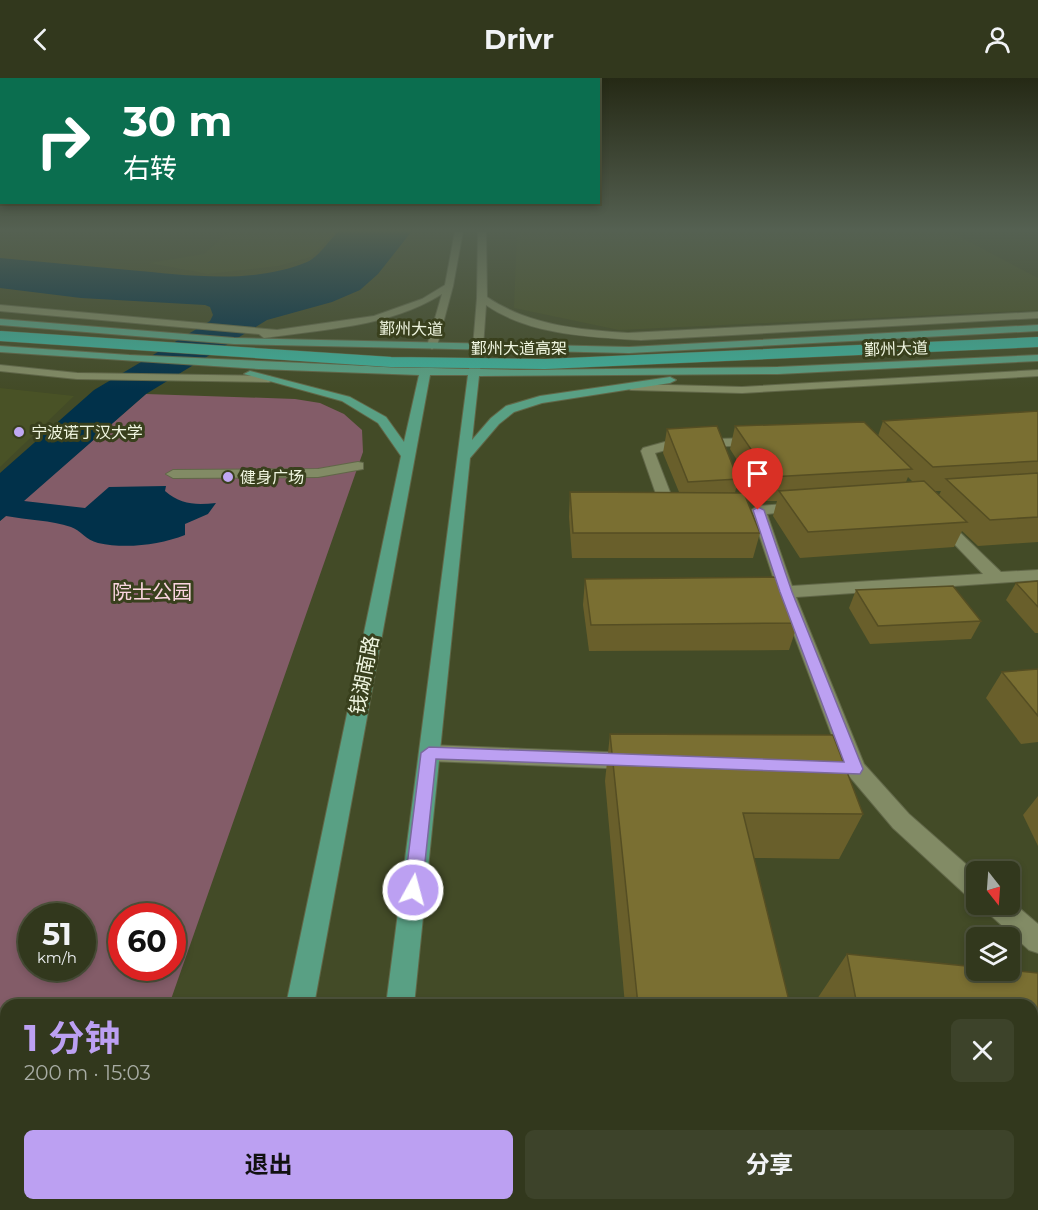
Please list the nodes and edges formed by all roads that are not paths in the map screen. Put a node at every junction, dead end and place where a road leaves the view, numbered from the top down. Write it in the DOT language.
graph roads {
  1 [pos="482,284"];
  2 [pos="449,286"];
  3 [pos="482,298"];
  4 [pos="0,308"];
  5 [pos="1038,315"];
  6 [pos="0,322"];
  7 [pos="0,330"];
  8 [pos="1038,330"];
  9 [pos="276,333"];
  10 [pos="0,336"];
  11 [pos="629,336"];
  12 [pos="234,340"];
  13 [pos="1038,342"];
  14 [pos="750,344"];
  15 [pos="432,346"];
  16 [pos="478,347"];
  17 [pos="0,349"];
  18 [pos="1038,358"];
  19 [pos="204,364"];
  20 [pos="0,368"];
  21 [pos="718,371"];
  22 [pos="427,372"];
  23 [pos="474,373"];
  24 [pos="1038,373"];
  25 [pos="269,379"];
  26 [pos="630,387"];
  27 [pos="766,441"];
  28 [pos="408,456"];
  29 [pos="463,459"];
  30 [pos="358,466"];
  31 [pos="173,474"];
  32 [pos="815,506"];
  33 [pos="680,513"];
  34 [pos="934,514"];
  35 [pos="1038,575"];
  36 [pos="997,578"];
  37 [pos="786,592"];
  38 [pos="429,753"];
  39 [pos="654,762"];
  40 [pos="807,768"];
  41 [pos="855,769"];
  42 [pos="966,879"];
  43 [pos="1008,915"];
  44 [pos="1038,941"];
  45 [pos="301,999"];
  46 [pos="401,999"];
  1 -- 3 [label="street"];
  2 -- 9 [label="street"];
  2 -- 15 [label="street"];
  3 -- 11 [label="street"];
  3 -- 16 [label="street"];
  4 -- 9 [label="street"];
  5 -- 11 [label="street, 鄞州大道"];
  6 -- 12 [label="main road, 鄞州大道"];
  7 -- 8 [label="highway, 鄞州大道高架"];
  8 -- 14 [label="main road, 鄞州大道"];
  9 -- 12 [label="street"];
  10 -- 13 [label="highway, 鄞州大道高架, bridge"];
  11 -- 14 [label="street"];
  12 -- 15 [label="main road, 鄞州大道"];
  14 -- 16 [label="main road, 鄞州大道"];
  15 -- 16 [label="main road, 鄞州大道"];
  15 -- 22 [label="main road, 钱湖南路"];
  16 -- 23 [label="main road"];
  17 -- 19 [label="main road, 鄞州大道"];
  18 -- 21 [label="main road, 鄞州大道"];
  19 -- 22 [label="main road, 鄞州大道"];
  19 -- 25 [label="main road"];
  20 -- 25 [label="street"];
  21 -- 23 [label="main road, 鄞州大道"];
  21 -- 26 [label="main road"];
  22 -- 23 [label="main road, 鄞州大道"];
  22 -- 28 [label="main road, 钱湖南路"];
  23 -- 29 [label="main road"];
  24 -- 26 [label="street, 鄞州大道"];
  25 -- 28 [label="main road"];
  26 -- 29 [label="main road"];
  27 -- 33 [label="street"];
  28 -- 45 [label="main road, 钱湖南路"];
  29 -- 38 [label="main road"];
  30 -- 31 [label="street"];
  32 -- 37 [label="street"];
  34 -- 36 [label="street"];
  35 -- 36 [label="street"];
  36 -- 37 [label="street"];
  37 -- 41 [label="street"];
  38 -- 39 [label="street"];
  38 -- 46 [label="main road"];
  40 -- 41 [label="street"];
  41 -- 42 [label="street"];
  43 -- 44 [label="street"];
}
